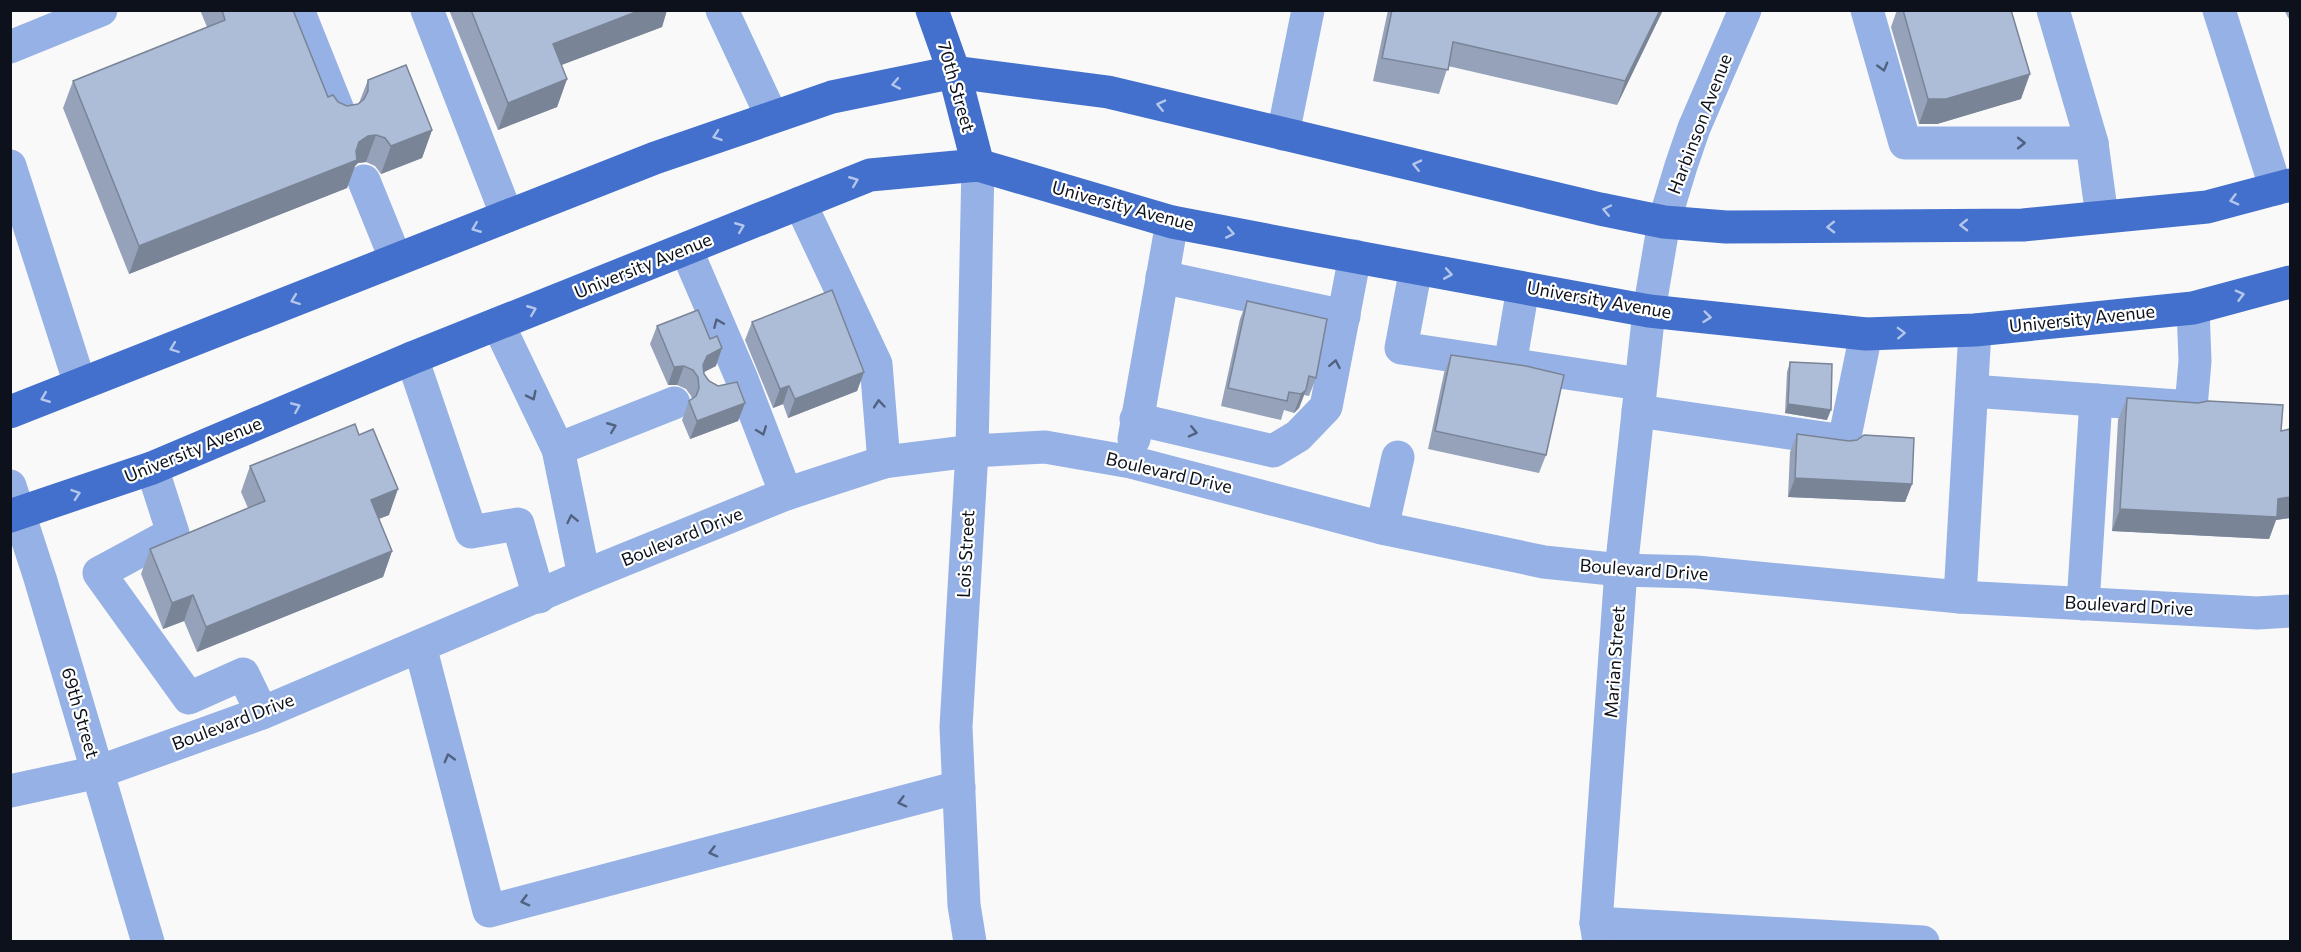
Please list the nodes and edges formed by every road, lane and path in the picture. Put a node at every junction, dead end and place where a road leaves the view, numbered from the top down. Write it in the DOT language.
graph roads {
  1 [pos="101,10"];
  2 [pos="298,10"];
  3 [pos="427,10"];
  4 [pos="722,10"];
  5 [pos="932,10"];
  6 [pos="1308,10"];
  7 [pos="1745,10"];
  8 [pos="1867,10"];
  9 [pos="2053,10"];
  10 [pos="2219,10"];
  11 [pos="10,47"];
  12 [pos="954,72"];
  13 [pos="340,115"];
  14 [pos="772,117"];
  15 [pos="1283,134"];
  16 [pos="2092,143"];
  17 [pos="978,165"];
  18 [pos="10,166"];
  19 [pos="364,181"];
  20 [pos="2283,187"];
  21 [pos="800,203"];
  22 [pos="507,216"];
  23 [pos="2102,217"];
  24 [pos="1172,222"];
  25 [pos="1664,222"];
  26 [pos="686,249"];
  27 [pos="1355,256"];
  28 [pos="396,260"];
  29 [pos="1416,268"];
  30 [pos="1162,277"];
  31 [pos="2290,282"];
  32 [pos="1523,288"];
  33 [pos="2193,308"];
  34 [pos="1648,311"];
  35 [pos="1344,316"];
  36 [pos="498,324"];
  37 [pos="1975,330"];
  38 [pos="1866,334"];
  39 [pos="412,358"];
  40 [pos="1510,365"];
  41 [pos="80,384"];
  42 [pos="1972,391"];
  43 [pos="1639,398"];
  44 [pos="2096,400"];
  45 [pos="674,403"];
  46 [pos="10,412"];
  47 [pos="1136,419"];
  48 [pos="558,448"];
  49 [pos="972,451"];
  50 [pos="1398,457"];
  51 [pos="884,462"];
  52 [pos="1131,462"];
  53 [pos="152,468"];
  54 [pos="786,494"];
  55 [pos="14,505"];
  56 [pos="1382,528"];
  57 [pos="1621,570"];
  58 [pos="584,576"];
  59 [pos="539,597"];
  60 [pos="1960,597"];
  61 [pos="2083,604"];
  62 [pos="2290,611"];
  63 [pos="420,646"];
  64 [pos="262,712"];
  65 [pos="98,772"];
  66 [pos="959,787"];
  67 [pos="10,790"];
  68 [pos="1598,932"];
  69 [pos="147,942"];
  70 [pos="970,942"];
  71 [pos="1923,942"];
  1 -- 11 [label="street"];
  2 -- 13 [label="street"];
  3 -- 22 [label="street"];
  4 -- 14 [label="street"];
  5 -- 12 [label="main road, 70th Street"];
  6 -- 15 [label="street"];
  7 -- 25 [label="street, Harbinson Avenue"];
  8 -- 16 [label="street, one-way"];
  9 -- 16 [label="street"];
  10 -- 20 [label="street"];
  12 -- 14 [label="main road, one-way"];
  15 -- 12 [label="main road, one-way"];
  12 -- 17 [label="main road, 70th Street"];
  14 -- 22 [label="main road, one-way"];
  25 -- 15 [label="main road, one-way"];
  16 -- 23 [label="street"];
  21 -- 17 [label="main road, University Avenue, one-way"];
  17 -- 24 [label="main road, University Avenue"];
  17 -- 49 [label="street, Lois Street"];
  18 -- 41 [label="street"];
  19 -- 28 [label="street"];
  20 -- 23 [label="main road, one-way"];
  26 -- 21 [label="main road, University Avenue, one-way"];
  51 -- 21 [label="street, one-way"];
  22 -- 28 [label="main road, one-way"];
  23 -- 25 [label="main road, one-way"];
  24 -- 27 [label="main road, University Avenue, one-way"];
  24 -- 30 [label="street"];
  25 -- 34 [label="street, Harbinson Avenue"];
  36 -- 26 [label="main road, University Avenue, one-way"];
  26 -- 54 [label="street"];
  27 -- 29 [label="main road, University Avenue"];
  27 -- 35 [label="street"];
  28 -- 41 [label="main road, one-way"];
  29 -- 32 [label="main road, University Avenue, one-way"];
  29 -- 40 [label="street"];
  30 -- 35 [label="street"];
  30 -- 47 [label="street"];
  33 -- 31 [label="main road, University Avenue, one-way"];
  32 -- 34 [label="main road, University Avenue"];
  32 -- 40 [label="street"];
  33 -- 37 [label="main road, University Avenue"];
  33 -- 44 [label="street"];
  34 -- 38 [label="main road, University Avenue, one-way"];
  34 -- 43 [label="street, Marian Street"];
  47 -- 35 [label="street, one-way"];
  36 -- 39 [label="main road, University Avenue"];
  36 -- 48 [label="street, one-way"];
  38 -- 37 [label="main road, University Avenue, one-way"];
  37 -- 42 [label="street"];
  38 -- 43 [label="street"];
  53 -- 39 [label="main road, University Avenue, one-way"];
  39 -- 59 [label="street"];
  40 -- 43 [label="street"];
  41 -- 46 [label="main road, one-way"];
  42 -- 44 [label="street"];
  42 -- 60 [label="street"];
  43 -- 57 [label="street, Marian Street"];
  44 -- 61 [label="street"];
  48 -- 45 [label="street, one-way"];
  47 -- 52 [label="street"];
  58 -- 48 [label="street, one-way"];
  49 -- 51 [label="street, Boulevard Drive"];
  49 -- 52 [label="street, Boulevard Drive"];
  49 -- 66 [label="street, Lois Street"];
  50 -- 56 [label="street"];
  51 -- 54 [label="street, Boulevard Drive"];
  52 -- 56 [label="street, Boulevard Drive"];
  55 -- 53 [label="main road, University Avenue, one-way"];
  53 -- 64 [label="street"];
  54 -- 58 [label="street, Boulevard Drive"];
  55 -- 65 [label="street, 69th Street"];
  56 -- 57 [label="street, Boulevard Drive"];
  57 -- 60 [label="street, Boulevard Drive"];
  57 -- 68 [label="street, Marian Street"];
  58 -- 59 [label="street, Boulevard Drive"];
  59 -- 63 [label="street, Boulevard Drive"];
  60 -- 61 [label="street, Boulevard Drive"];
  61 -- 62 [label="street, Boulevard Drive"];
  63 -- 64 [label="street, Boulevard Drive"];
  66 -- 63 [label="street, one-way"];
  64 -- 65 [label="street, Boulevard Drive"];
  65 -- 67 [label="street, Boulevard Drive"];
  65 -- 69 [label="street, 69th Street"];
  66 -- 70 [label="street, Lois Street"];
  68 -- 71 [label="street"];
}
